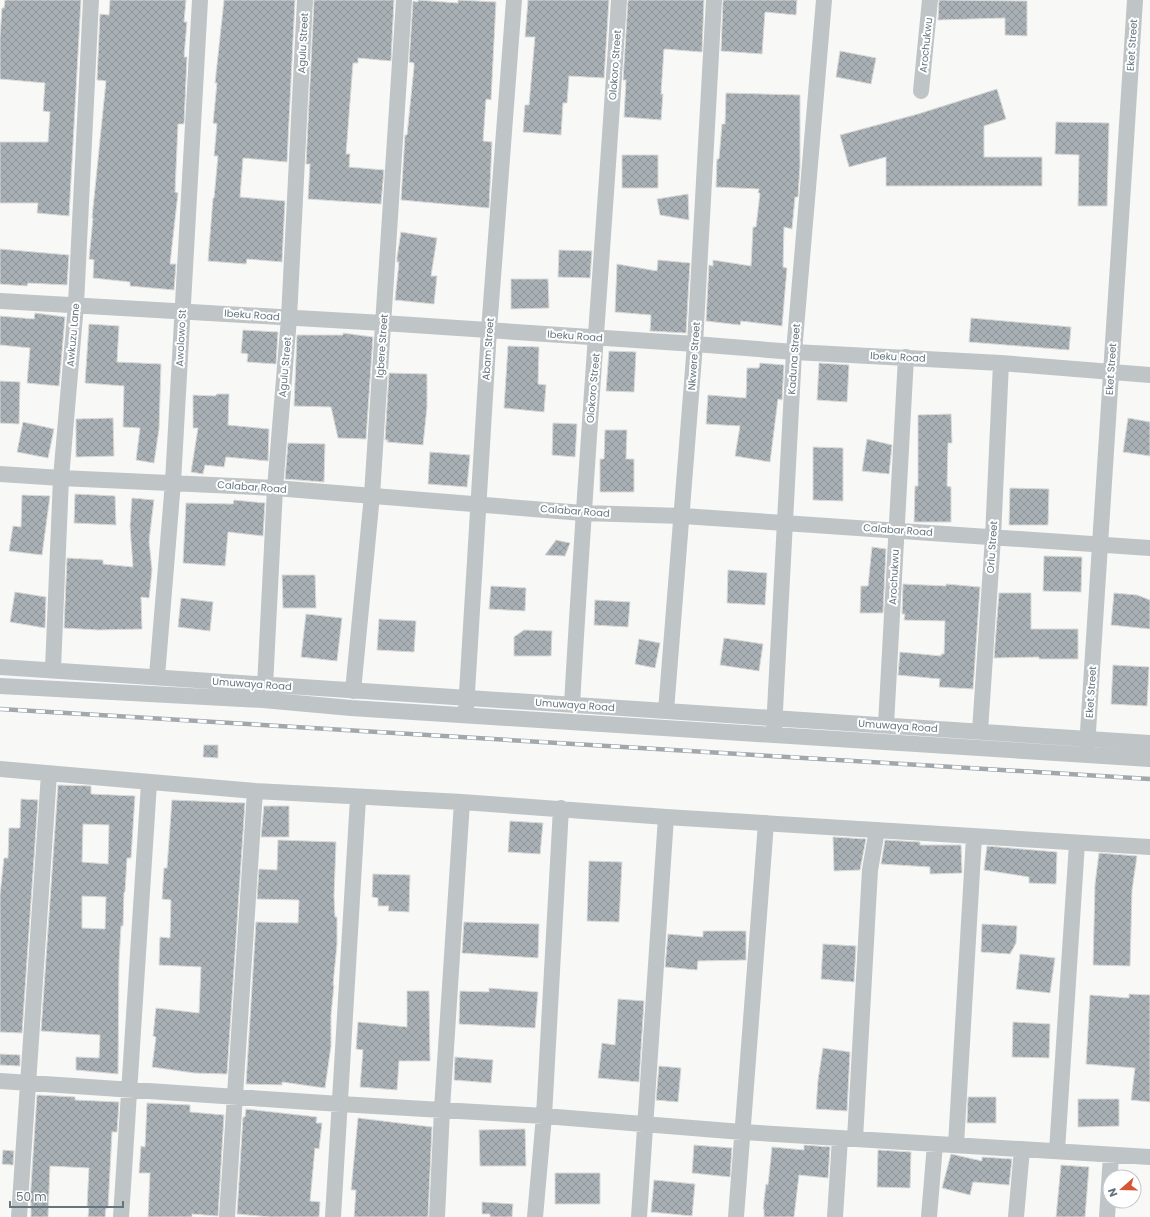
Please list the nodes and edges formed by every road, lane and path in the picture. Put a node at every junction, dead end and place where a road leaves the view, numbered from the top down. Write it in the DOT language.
graph roads {
  1 [pos="90,0"];
  2 [pos="200,0"];
  3 [pos="305,0"];
  4 [pos="404,0"];
  5 [pos="514,0"];
  6 [pos="619,0"];
  7 [pos="714,0"];
  8 [pos="824,0"];
  9 [pos="930,0"];
  10 [pos="1135,0"];
  11 [pos="921,91"];
  12 [pos="0,301"];
  13 [pos="76,304"];
  14 [pos="183,311"];
  15 [pos="289,318"];
  16 [pos="384,323"];
  17 [pos="489,330"];
  18 [pos="597,337"];
  19 [pos="696,344"];
  20 [pos="794,352"];
  21 [pos="906,357"];
  22 [pos="1001,363"];
  23 [pos="1111,372"];
  24 [pos="1150,375"];
  25 [pos="0,474"];
  26 [pos="61,478"];
  27 [pos="173,482"];
  28 [pos="275,488"];
  29 [pos="372,495"];
  30 [pos="478,504"];
  31 [pos="583,513"];
  32 [pos="683,516"];
  33 [pos="784,523"];
  34 [pos="896,530"];
  35 [pos="993,537"];
  36 [pos="1100,544"];
  37 [pos="1150,548"];
  38 [pos="0,667"];
  39 [pos="53,669"];
  40 [pos="157,676"];
  41 [pos="0,686"];
  42 [pos="265,686"];
  43 [pos="353,691"];
  44 [pos="465,698"];
  45 [pos="572,705"];
  46 [pos="666,711"];
  47 [pos="466,715"];
  48 [pos="774,718"];
  49 [pos="886,725"];
  50 [pos="980,731"];
  51 [pos="773,734"];
  52 [pos="1088,738"];
  53 [pos="1150,743"];
  54 [pos="1087,754"];
  55 [pos="1150,759"];
  56 [pos="0,769"];
  57 [pos="49,774"];
  58 [pos="149,783"];
  59 [pos="255,791"];
  60 [pos="358,798"];
  61 [pos="462,802"];
  62 [pos="561,808"];
  63 [pos="666,817"];
  64 [pos="766,823"];
  65 [pos="877,830"];
  66 [pos="974,836"];
  67 [pos="1077,843"];
  68 [pos="1150,847"];
  69 [pos="0,1081"];
  70 [pos="27,1083"];
  71 [pos="130,1090"];
  72 [pos="234,1097"];
  73 [pos="340,1104"];
  74 [pos="442,1109"];
  75 [pos="544,1116"];
  76 [pos="646,1125"];
  77 [pos="742,1132"];
  78 [pos="848,1139"];
  79 [pos="935,1144"];
  80 [pos="956,1145"];
  81 [pos="1022,1149"];
  82 [pos="1057,1151"];
  83 [pos="1111,1155"];
  84 [pos="1150,1157"];
  85 [pos="19,1217"];
  86 [pos="121,1217"];
  87 [pos="227,1217"];
  88 [pos="333,1217"];
  89 [pos="437,1217"];
  90 [pos="535,1217"];
  91 [pos="639,1217"];
  92 [pos="736,1217"];
  93 [pos="835,1217"];
  94 [pos="929,1217"];
  95 [pos="1016,1217"];
  96 [pos="1107,1217"];
  1 -- 13 [label="street, Awkuzu Lane"];
  2 -- 14 [label="street, Awolowo St"];
  3 -- 15 [label="street, Agulu Street"];
  4 -- 16 [label="street, Igbere Street"];
  5 -- 17 [label="street, Abam Street"];
  6 -- 18 [label="street, Olokoro Street"];
  7 -- 19 [label="street, Nkwere Street"];
  8 -- 20 [label="street, Kaduna Street"];
  9 -- 11 [label="street, Arochukwu"];
  10 -- 23 [label="street, Eket Street"];
  12 -- 13 [label="street, Ibeku Road"];
  13 -- 14 [label="street, Ibeku Road"];
  13 -- 26 [label="street, Awkuzu Lane"];
  14 -- 15 [label="street, Ibeku Road"];
  14 -- 27 [label="street, Awolowo St"];
  15 -- 16 [label="street, Ibeku Road"];
  15 -- 28 [label="street, Agulu Street"];
  16 -- 17 [label="street, Ibeku Road"];
  16 -- 29 [label="street, Igbere Street"];
  17 -- 18 [label="street, Ibeku Road"];
  17 -- 30 [label="street, Abam Street"];
  18 -- 19 [label="street, Ibeku Road"];
  18 -- 31 [label="street, Olokoro Street"];
  19 -- 20 [label="street, Ibeku Road"];
  19 -- 32 [label="street, Nkwere Street"];
  20 -- 21 [label="street, Ibeku Road"];
  20 -- 33 [label="street, Kaduna Street"];
  21 -- 22 [label="street, Ibeku Road"];
  21 -- 34 [label="street, Arochukwu"];
  22 -- 23 [label="street, Ibeku Road"];
  22 -- 35 [label="street, Orlu Street"];
  23 -- 24 [label="street, Ibeku Road"];
  23 -- 36 [label="street, Eket Street"];
  25 -- 26 [label="street, Calabar Road"];
  26 -- 27 [label="street, Calabar Road"];
  26 -- 39 [label="street, Awkuzu Lane"];
  27 -- 28 [label="street, Calabar Road"];
  27 -- 40 [label="street, Awolowo St"];
  28 -- 29 [label="street, Calabar Road"];
  28 -- 42 [label="street, Agulu Street"];
  29 -- 30 [label="street, Calabar Road"];
  29 -- 43 [label="street, Igbere Street"];
  30 -- 31 [label="street, Calabar Road"];
  30 -- 44 [label="street, Abam Street"];
  31 -- 32 [label="street, Calabar Road"];
  31 -- 45 [label="street, Olokoro Street"];
  32 -- 33 [label="street, Calabar Road"];
  32 -- 46 [label="street, Nkwere Street"];
  33 -- 34 [label="street, Calabar Road"];
  33 -- 48 [label="street, Kaduna Street"];
  34 -- 35 [label="street, Calabar Road"];
  34 -- 49 [label="street, Arochukwu"];
  35 -- 36 [label="street, Calabar Road"];
  35 -- 50 [label="street, Orlu Street"];
  36 -- 37 [label="street, Calabar Road"];
  36 -- 52 [label="street, Eket Street"];
  38 -- 39 [label="street, Umuwaya Road"];
  39 -- 40 [label="street, Umuwaya Road"];
  40 -- 42 [label="street, Umuwaya Road"];
  41 -- 47 [label="street, Umuwaya Road"];
  42 -- 43 [label="street, Umuwaya Road"];
  43 -- 44 [label="street, Umuwaya Road"];
  44 -- 45 [label="street, Umuwaya Road"];
  44 -- 47 [label="street, Abam Street"];
  45 -- 46 [label="street, Umuwaya Road"];
  46 -- 48 [label="street, Umuwaya Road"];
  47 -- 51 [label="street, Umuwaya Road"];
  48 -- 49 [label="street, Umuwaya Road"];
  48 -- 51 [label="street, Kaduna Street"];
  49 -- 50 [label="street, Umuwaya Road"];
  50 -- 52 [label="street, Umuwaya Road"];
  51 -- 54 [label="street, Umuwaya Road"];
  52 -- 53 [label="street, Umuwaya Road"];
  52 -- 54 [label="street, Eket Street"];
  54 -- 55 [label="street, Umuwaya Road"];
  56 -- 57 [label="street"];
  57 -- 58 [label="street"];
  57 -- 70 [label="street"];
  58 -- 59 [label="street"];
  58 -- 71 [label="street"];
  59 -- 60 [label="street"];
  59 -- 72 [label="street"];
  60 -- 61 [label="street"];
  60 -- 73 [label="street"];
  61 -- 62 [label="street"];
  61 -- 74 [label="street"];
  62 -- 63 [label="street"];
  62 -- 75 [label="street"];
  63 -- 64 [label="street"];
  63 -- 76 [label="street"];
  64 -- 65 [label="street"];
  64 -- 77 [label="street"];
  65 -- 66 [label="street"];
  65 -- 78 [label="street"];
  66 -- 67 [label="street"];
  66 -- 80 [label="street"];
  67 -- 68 [label="street"];
  67 -- 82 [label="street"];
  69 -- 70 [label="street"];
  70 -- 71 [label="street"];
  70 -- 85 [label="street"];
  71 -- 72 [label="street"];
  71 -- 86 [label="street"];
  72 -- 73 [label="street"];
  72 -- 87 [label="street"];
  73 -- 74 [label="street"];
  73 -- 88 [label="street"];
  74 -- 75 [label="street"];
  74 -- 89 [label="street"];
  75 -- 76 [label="street"];
  75 -- 90 [label="street"];
  76 -- 77 [label="street"];
  76 -- 91 [label="street"];
  77 -- 78 [label="street"];
  77 -- 92 [label="street"];
  78 -- 79 [label="street"];
  78 -- 93 [label="street"];
  79 -- 80 [label="street"];
  79 -- 94 [label="street"];
  80 -- 81 [label="street"];
  81 -- 82 [label="street"];
  81 -- 95 [label="street"];
  82 -- 83 [label="street"];
  83 -- 84 [label="street"];
  83 -- 96 [label="street"];
}
